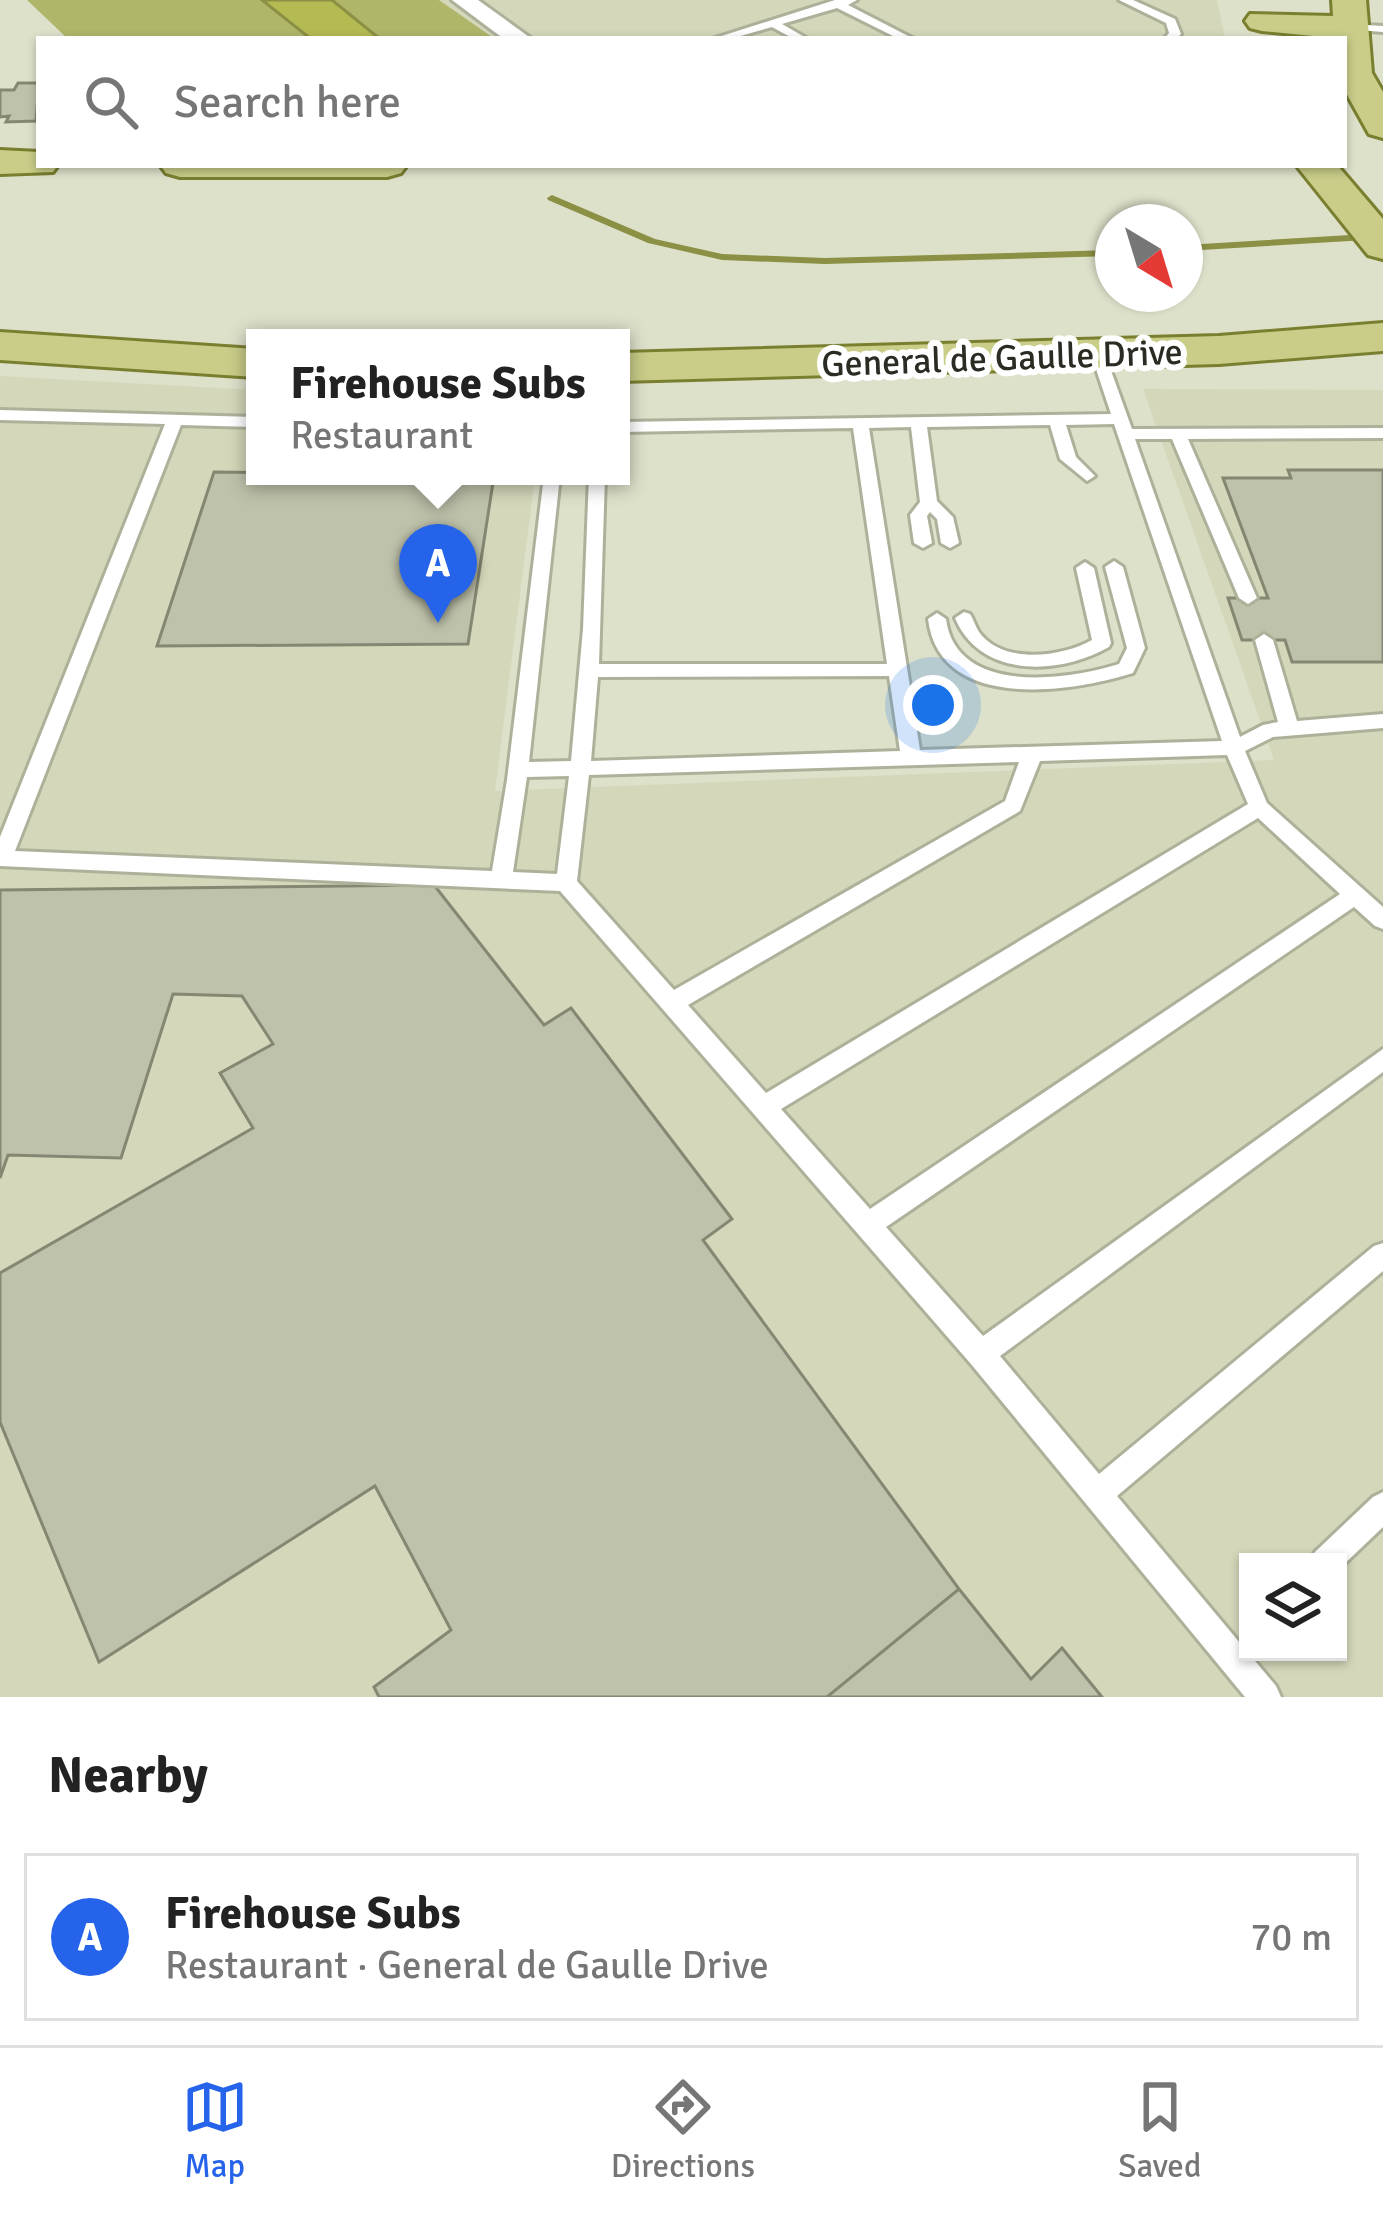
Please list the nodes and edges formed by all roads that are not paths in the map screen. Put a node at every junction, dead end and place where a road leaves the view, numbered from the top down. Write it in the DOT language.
graph roads {
  1 [pos="463,0"];
  2 [pos="852,0"];
  3 [pos="1124,0"];
  4 [pos="834,2"];
  5 [pos="1352,14"];
  6 [pos="1264,20"];
  7 [pos="773,23"];
  8 [pos="516,36"];
  9 [pos="728,36"];
  10 [pos="797,36"];
  11 [pos="902,36"];
  12 [pos="1173,36"];
  13 [pos="1383,126"];
  14 [pos="1347,147"];
  15 [pos="1383,147"];
  16 [pos="0,162"];
  17 [pos="36,164"];
  18 [pos="1318,168"];
  19 [pos="1383,246"];
  20 [pos="1383,337"];
  21 [pos="0,346"];
  22 [pos="1098,354"];
  23 [pos="246,362"];
  24 [pos="630,367"];
  25 [pos="0,415"];
  26 [pos="176,419"];
  27 [pos="1057,420"];
  28 [pos="246,422"];
  29 [pos="918,422"];
  30 [pos="860,423"];
  31 [pos="1123,427"];
  32 [pos="630,428"];
  33 [pos="1383,433"];
  34 [pos="1178,434"];
  35 [pos="1087,476"];
  36 [pos="551,485"];
  37 [pos="597,485"];
  38 [pos="929,503"];
  39 [pos="923,543"];
  40 [pos="950,543"];
  41 [pos="1114,567"];
  42 [pos="1085,568"];
  43 [pos="1248,598"];
  44 [pos="964,618"];
  45 [pos="937,619"];
  46 [pos="1264,640"];
  47 [pos="590,670"];
  48 [pos="897,670"];
  49 [pos="1383,721"];
  50 [pos="1289,727"];
  51 [pos="1234,748"];
  52 [pos="1032,755"];
  53 [pos="910,758"];
  54 [pos="520,770"];
  55 [pos="582,770"];
  56 [pos="1259,807"];
  57 [pos="1,858"];
  58 [pos="501,880"];
  59 [pos="566,883"];
  60 [pos="1355,896"];
  61 [pos="1383,920"];
  62 [pos="672,1004"];
  63 [pos="1383,1059"];
  64 [pos="763,1107"];
  65 [pos="867,1225"];
  66 [pos="1383,1256"];
  67 [pos="981,1354"];
  68 [pos="1096,1494"];
  69 [pos="1383,1507"];
  70 [pos="1334,1553"];
  71 [pos="1238,1644"];
  72 [pos="1265,1697"];
  1 -- 8 [label="street"];
  2 -- 4 [label="lane"];
  3 -- 12 [label="lane"];
  4 -- 7 [label="lane"];
  4 -- 11 [label="lane"];
  5 -- 6 [label="main road"];
  5 -- 13 [label="main road"];
  7 -- 9 [label="lane"];
  7 -- 10 [label="lane"];
  14 -- 15 [label="main road"];
  16 -- 17 [label="main road"];
  18 -- 19 [label="main road"];
  20 -- 22 [label="main road, General de Gaulle Drive"];
  21 -- 23 [label="main road"];
  22 -- 24 [label="main road, General de Gaulle Drive"];
  22 -- 31 [label="lane"];
  25 -- 26 [label="lane"];
  26 -- 28 [label="lane"];
  26 -- 57 [label="lane"];
  27 -- 29 [label="lane"];
  27 -- 31 [label="lane"];
  27 -- 35 [label="lane"];
  29 -- 30 [label="lane"];
  29 -- 38 [label="lane"];
  30 -- 32 [label="lane"];
  30 -- 48 [label="lane"];
  31 -- 34 [label="lane"];
  31 -- 51 [label="lane"];
  33 -- 34 [label="lane"];
  34 -- 43 [label="lane"];
  36 -- 54 [label="lane"];
  37 -- 47 [label="lane"];
  38 -- 39 [label="lane"];
  38 -- 40 [label="lane"];
  41 -- 45 [label="lane"];
  42 -- 44 [label="lane"];
  46 -- 50 [label="lane"];
  47 -- 48 [label="lane"];
  47 -- 55 [label="lane"];
  48 -- 53 [label="lane"];
  49 -- 50 [label="lane"];
  50 -- 51 [label="lane"];
  51 -- 52 [label="lane"];
  51 -- 56 [label="lane"];
  52 -- 53 [label="lane"];
  52 -- 62 [label="lane"];
  53 -- 55 [label="lane"];
  54 -- 55 [label="lane"];
  54 -- 58 [label="lane"];
  55 -- 59 [label="lane"];
  56 -- 60 [label="lane"];
  56 -- 64 [label="lane"];
  57 -- 58 [label="lane"];
  58 -- 59 [label="lane"];
  59 -- 62 [label="lane"];
  60 -- 61 [label="lane"];
  60 -- 65 [label="lane"];
  62 -- 64 [label="lane"];
  63 -- 67 [label="lane"];
  64 -- 65 [label="lane"];
  65 -- 67 [label="lane"];
  66 -- 68 [label="lane"];
  67 -- 68 [label="lane"];
  68 -- 71 [label="lane"];
  69 -- 70 [label="lane"];
  71 -- 72 [label="lane"];
}
